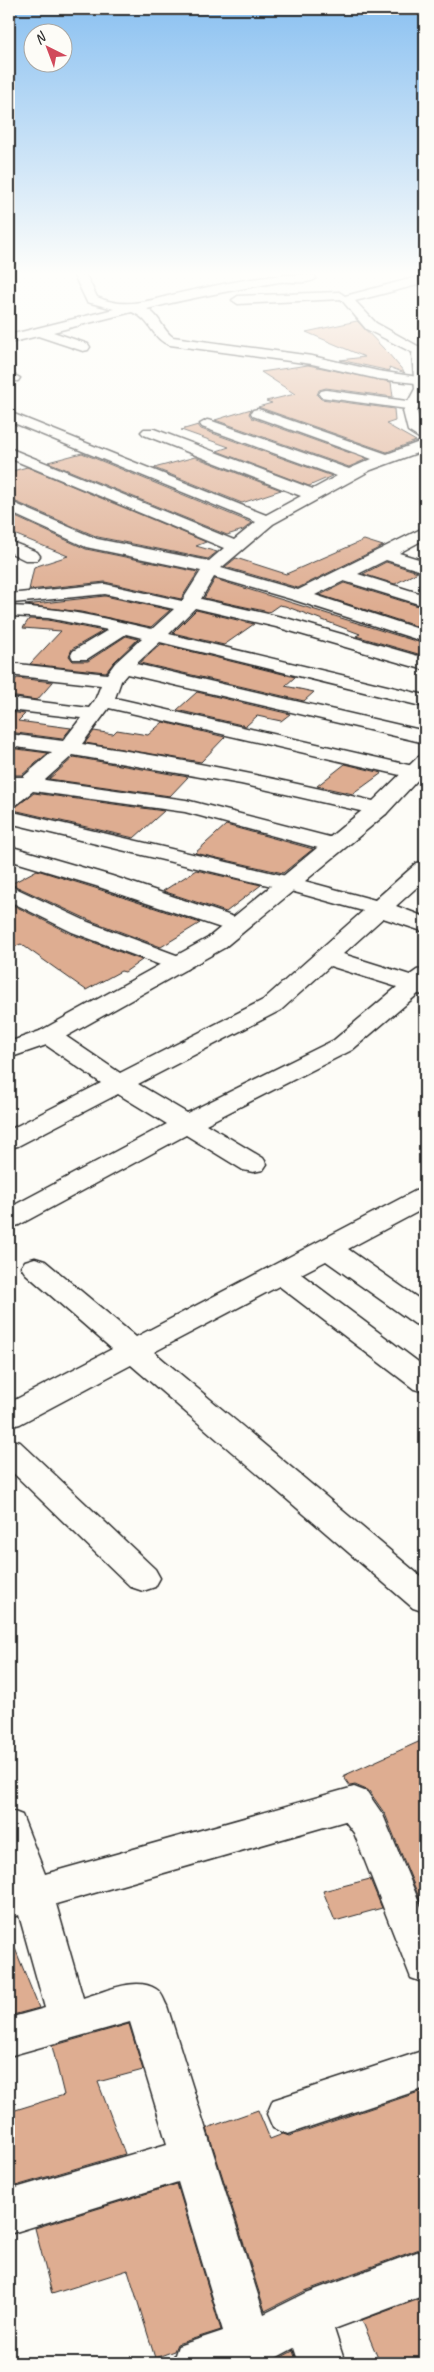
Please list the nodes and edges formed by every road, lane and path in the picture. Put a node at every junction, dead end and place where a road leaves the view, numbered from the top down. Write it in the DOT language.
graph roads {
  1 [pos="423,387"];
  2 [pos="326,394"];
  3 [pos="416,408"];
  4 [pos="258,413"];
  5 [pos="10,417"];
  6 [pos="207,424"];
  7 [pos="149,432"];
  8 [pos="425,437"];
  9 [pos="425,445"];
  10 [pos="9,453"];
  11 [pos="387,459"];
  12 [pos="350,475"];
  13 [pos="314,495"];
  14 [pos="9,506"];
  15 [pos="267,521"];
  16 [pos="424,534"];
  17 [pos="9,546"];
  18 [pos="236,547"];
  19 [pos="385,554"];
  20 [pos="31,556"];
  21 [pos="425,567"];
  22 [pos="210,568"];
  23 [pos="344,575"];
  24 [pos="300,596"];
  25 [pos="9,599"];
  26 [pos="425,601"];
  27 [pos="188,604"];
  28 [pos="9,611"];
  29 [pos="123,628"];
  30 [pos="156,636"];
  31 [pos="425,637"];
  32 [pos="80,655"];
  33 [pos="425,664"];
  34 [pos="9,669"];
  35 [pos="117,673"];
  36 [pos="425,701"];
  37 [pos="9,704"];
  38 [pos="99,708"];
  39 [pos="425,737"];
  40 [pos="9,740"];
  41 [pos="69,747"];
  42 [pos="419,766"];
  43 [pos="18,783"];
  44 [pos="9,801"];
  45 [pos="378,809"];
  46 [pos="9,816"];
  47 [pos="333,845"];
  48 [pos="9,853"];
  49 [pos="425,868"];
  50 [pos="286,883"];
  51 [pos="9,892"];
  52 [pos="381,909"];
  53 [pos="236,925"];
  54 [pos="425,925"];
  55 [pos="326,956"];
  56 [pos="179,964"];
  57 [pos="422,983"];
  58 [pos="49,1036"];
  59 [pos="9,1050"];
  60 [pos="118,1083"];
  61 [pos="188,1123"];
  62 [pos="9,1140"];
  63 [pos="253,1164"];
  64 [pos="425,1197"];
  65 [pos="9,1219"];
  66 [pos="327,1248"];
  67 [pos="35,1267"];
  68 [pos="280,1272"];
  69 [pos="425,1317"];
  70 [pos="132,1350"];
  71 [pos="425,1382"];
  72 [pos="9,1416"];
  73 [pos="9,1450"];
  74 [pos="143,1578"];
  75 [pos="425,1599"];
  76 [pos="9,1826"];
  77 [pos="21,1898"];
  78 [pos="425,1965"];
  79 [pos="69,2020"];
  80 [pos="9,2037"];
  81 [pos="425,2069"];
  82 [pos="288,2114"];
  83 [pos="192,2157"];
  84 [pos="9,2212"];
  85 [pos="425,2272"];
  86 [pos="306,2316"];
  87 [pos="250,2346"];
  88 [pos="196,2363"];
  89 [pos="322,2363"];
  1 -- 3 [label="street"];
  2 -- 3 [label="street"];
  3 -- 8 [label="street"];
  4 -- 11 [label="street"];
  5 -- 15 [label="street"];
  6 -- 12 [label="street"];
  7 -- 13 [label="street"];
  9 -- 11 [label="street"];
  10 -- 18 [label="street"];
  11 -- 12 [label="street"];
  12 -- 13 [label="street"];
  13 -- 15 [label="street"];
  14 -- 22 [label="street"];
  15 -- 18 [label="street"];
  16 -- 19 [label="street"];
  17 -- 20 [label="street"];
  18 -- 22 [label="street"];
  19 -- 21 [label="street"];
  19 -- 23 [label="street"];
  22 -- 24 [label="street"];
  22 -- 27 [label="street"];
  23 -- 24 [label="street"];
  23 -- 26 [label="street"];
  24 -- 31 [label="street"];
  25 -- 27 [label="street"];
  27 -- 30 [label="street"];
  27 -- 33 [label="street"];
  28 -- 29 [label="street"];
  29 -- 30 [label="street"];
  29 -- 32 [label="street"];
  30 -- 35 [label="street"];
  30 -- 36 [label="street"];
  34 -- 35 [label="street"];
  35 -- 38 [label="street"];
  35 -- 39 [label="street"];
  37 -- 38 [label="street"];
  38 -- 41 [label="street"];
  38 -- 42 [label="street"];
  40 -- 41 [label="street"];
  41 -- 43 [label="street"];
  41 -- 45 [label="street"];
  42 -- 45 [label="street"];
  43 -- 44 [label="street"];
  43 -- 47 [label="street"];
  45 -- 47 [label="street"];
  46 -- 50 [label="street"];
  47 -- 50 [label="street"];
  48 -- 53 [label="street"];
  49 -- 52 [label="street"];
  50 -- 52 [label="street"];
  50 -- 53 [label="street"];
  51 -- 56 [label="street"];
  52 -- 54 [label="street"];
  52 -- 55 [label="street"];
  53 -- 56 [label="street"];
  55 -- 57 [label="street"];
  55 -- 60 [label="street"];
  56 -- 58 [label="street"];
  57 -- 61 [label="street"];
  58 -- 59 [label="street"];
  58 -- 60 [label="street"];
  60 -- 61 [label="street"];
  60 -- 62 [label="street"];
  61 -- 63 [label="street"];
  61 -- 65 [label="street"];
  64 -- 66 [label="street"];
  66 -- 68 [label="street"];
  66 -- 69 [label="street"];
  67 -- 70 [label="street"];
  68 -- 70 [label="street"];
  68 -- 71 [label="street"];
  70 -- 72 [label="street"];
  70 -- 75 [label="street"];
  73 -- 74 [label="street"];
  76 -- 77 [label="street"];
  77 -- 78 [label="street"];
  77 -- 79 [label="street"];
  79 -- 80 [label="street"];
  79 -- 83 [label="street"];
  81 -- 82 [label="street"];
  83 -- 84 [label="street"];
  83 -- 87 [label="street"];
  85 -- 86 [label="street"];
  86 -- 87 [label="street"];
  86 -- 89 [label="street"];
  87 -- 88 [label="street"];
}
